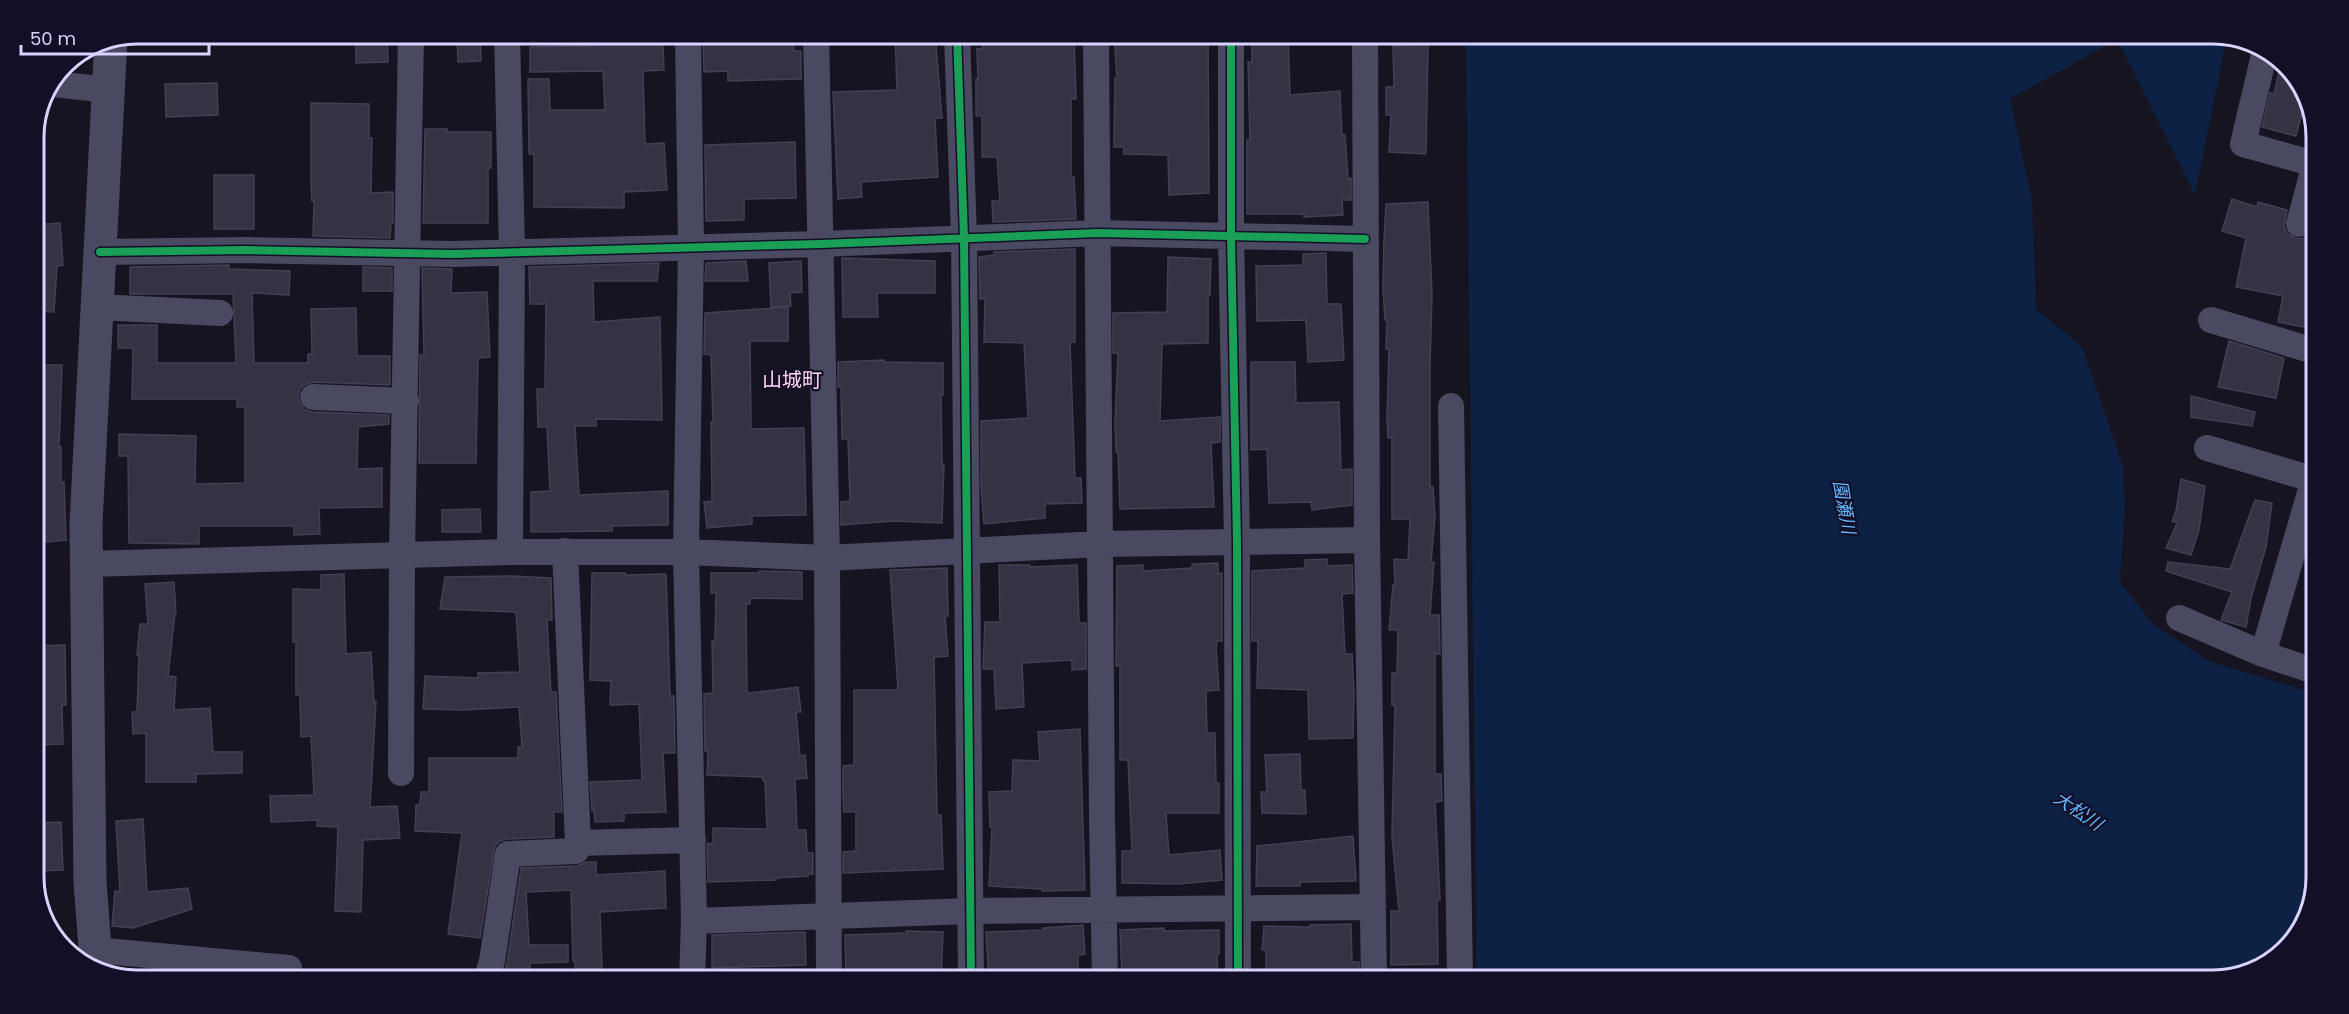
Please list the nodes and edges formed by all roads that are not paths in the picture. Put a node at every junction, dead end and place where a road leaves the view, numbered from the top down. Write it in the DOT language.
graph roads {
  1 [pos="411,44"];
  2 [pos="507,44"];
  3 [pos="688,44"];
  4 [pos="816,44"];
  5 [pos="957,44"];
  6 [pos="1096,44"];
  7 [pos="1231,44"];
  8 [pos="1365,44"];
  9 [pos="110,48"];
  10 [pos="2263,59"];
  11 [pos="60,85"];
  12 [pos="108,90"];
  13 [pos="2305,161"];
  14 [pos="2305,199"];
  15 [pos="2298,224"];
  16 [pos="1098,233"];
  17 [pos="1231,235"];
  18 [pos="964,238"];
  19 [pos="1365,239"];
  20 [pos="820,244"];
  21 [pos="691,247"];
  22 [pos="100,252"];
  23 [pos="512,252"];
  24 [pos="407,253"];
  25 [pos="97,308"];
  26 [pos="220,313"];
  27 [pos="2211,320"];
  28 [pos="2305,348"];
  29 [pos="313,397"];
  30 [pos="406,400"];
  31 [pos="1451,406"];
  32 [pos="2207,448"];
  33 [pos="2305,477"];
  34 [pos="2306,508"];
  35 [pos="1367,540"];
  36 [pos="1237,542"];
  37 [pos="1101,544"];
  38 [pos="968,549"];
  39 [pos="510,552"];
  40 [pos="565,552"];
  41 [pos="687,552"];
  42 [pos="402,556"];
  43 [pos="827,558"];
  44 [pos="87,564"];
  45 [pos="2179,618"];
  46 [pos="2263,654"];
  47 [pos="2306,668"];
  48 [pos="401,773"];
  49 [pos="693,840"];
  50 [pos="578,843"];
  51 [pos="1372,906"];
  52 [pos="1238,908"];
  53 [pos="1104,909"];
  54 [pos="970,911"];
  55 [pos="828,916"];
  56 [pos="694,921"];
  57 [pos="96,961"];
  58 [pos="99,962"];
  59 [pos="290,968"];
  60 [pos="489,970"];
  61 [pos="692,970"];
  62 [pos="829,970"];
  63 [pos="971,970"];
  64 [pos="1105,970"];
  65 [pos="1239,970"];
  66 [pos="1374,970"];
  67 [pos="1460,970"];
  1 -- 24 [label="street"];
  2 -- 23 [label="street"];
  3 -- 21 [label="street"];
  4 -- 20 [label="street"];
  5 -- 18 [label="street"];
  6 -- 16 [label="street"];
  7 -- 17 [label="street"];
  8 -- 19 [label="street"];
  9 -- 12 [label="street"];
  10 -- 13 [label="street"];
  11 -- 12 [label="street"];
  12 -- 22 [label="street"];
  14 -- 15 [label="street"];
  16 -- 17 [label="street"];
  16 -- 18 [label="street"];
  16 -- 37 [label="street"];
  17 -- 19 [label="street"];
  17 -- 36 [label="street"];
  18 -- 20 [label="street"];
  18 -- 38 [label="street"];
  19 -- 35 [label="street"];
  20 -- 21 [label="street"];
  20 -- 43 [label="street"];
  21 -- 23 [label="street"];
  21 -- 41 [label="street"];
  22 -- 24 [label="street"];
  22 -- 25 [label="street"];
  23 -- 24 [label="street"];
  23 -- 39 [label="street"];
  24 -- 30 [label="street"];
  25 -- 26 [label="street"];
  25 -- 44 [label="street"];
  27 -- 28 [label="street"];
  29 -- 30 [label="street"];
  30 -- 42 [label="street"];
  31 -- 67 [label="street"];
  32 -- 33 [label="street"];
  34 -- 46 [label="street"];
  35 -- 36 [label="street"];
  35 -- 51 [label="street"];
  36 -- 37 [label="street"];
  36 -- 52 [label="street"];
  37 -- 38 [label="street"];
  37 -- 53 [label="street"];
  38 -- 43 [label="street"];
  38 -- 54 [label="street"];
  39 -- 40 [label="street"];
  39 -- 42 [label="street"];
  40 -- 41 [label="street"];
  40 -- 50 [label="street"];
  41 -- 43 [label="street"];
  41 -- 49 [label="street"];
  42 -- 44 [label="street"];
  42 -- 48 [label="street"];
  43 -- 55 [label="street"];
  44 -- 57 [label="street"];
  45 -- 46 [label="street"];
  46 -- 47 [label="street"];
  49 -- 50 [label="street"];
  49 -- 56 [label="street"];
  50 -- 60 [label="street"];
  51 -- 52 [label="street"];
  51 -- 66 [label="street"];
  52 -- 53 [label="street"];
  52 -- 65 [label="street"];
  53 -- 54 [label="street"];
  53 -- 64 [label="street"];
  54 -- 55 [label="street"];
  54 -- 63 [label="street"];
  55 -- 56 [label="street"];
  55 -- 62 [label="street"];
  56 -- 61 [label="street"];
  58 -- 59 [label="street"];
}
